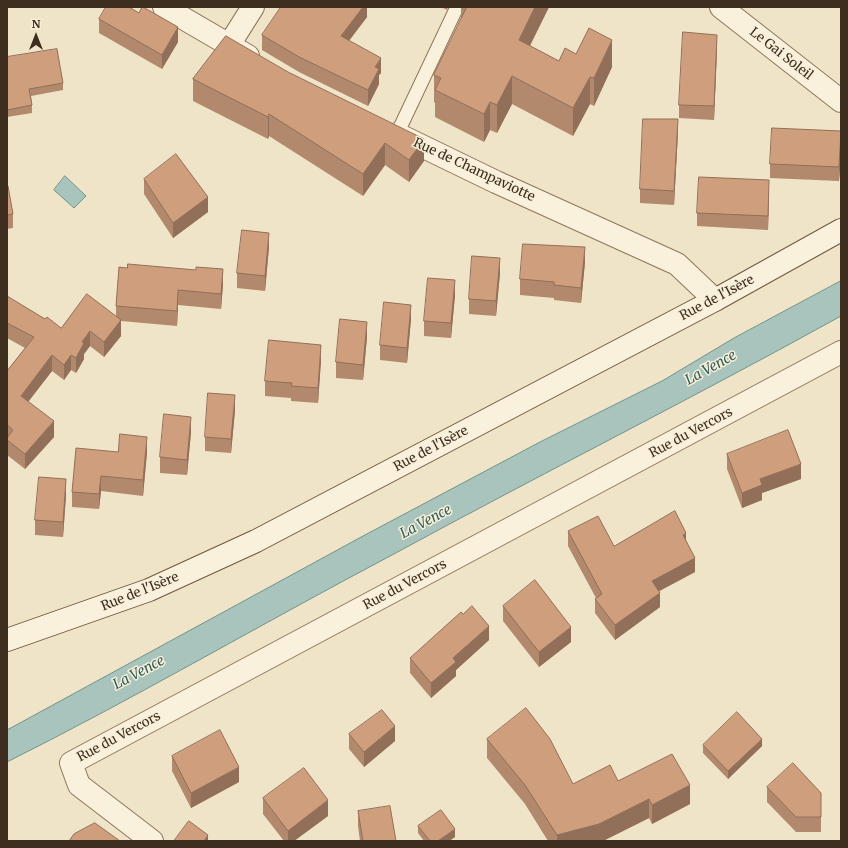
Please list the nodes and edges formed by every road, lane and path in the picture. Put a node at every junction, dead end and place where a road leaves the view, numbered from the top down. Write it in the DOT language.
graph roads {
  1 [pos="164,7"];
  2 [pos="253,7"];
  3 [pos="457,7"];
  4 [pos="721,7"];
  5 [pos="229,45"];
  6 [pos="268,68"];
  7 [pos="841,101"];
  8 [pos="377,124"];
  9 [pos="397,134"];
  10 [pos="841,230"];
  11 [pos="715,300"];
  12 [pos="841,352"];
  13 [pos="7,640"];
  14 [pos="152,841"];
  1 -- 5 [label="street"];
  2 -- 5 [label="street"];
  3 -- 9 [label="lane"];
  4 -- 7 [label="street, Le Gai Soleil"];
  5 -- 6 [label="street"];
  8 -- 9 [label="street, Rue de Champaviotte"];
  9 -- 11 [label="street, Rue de Champaviotte"];
  10 -- 11 [label="street, Rue de l'Isère"];
  11 -- 13 [label="street, Rue de l'Isère"];
  12 -- 14 [label="street, Rue du Vercors"];
}
